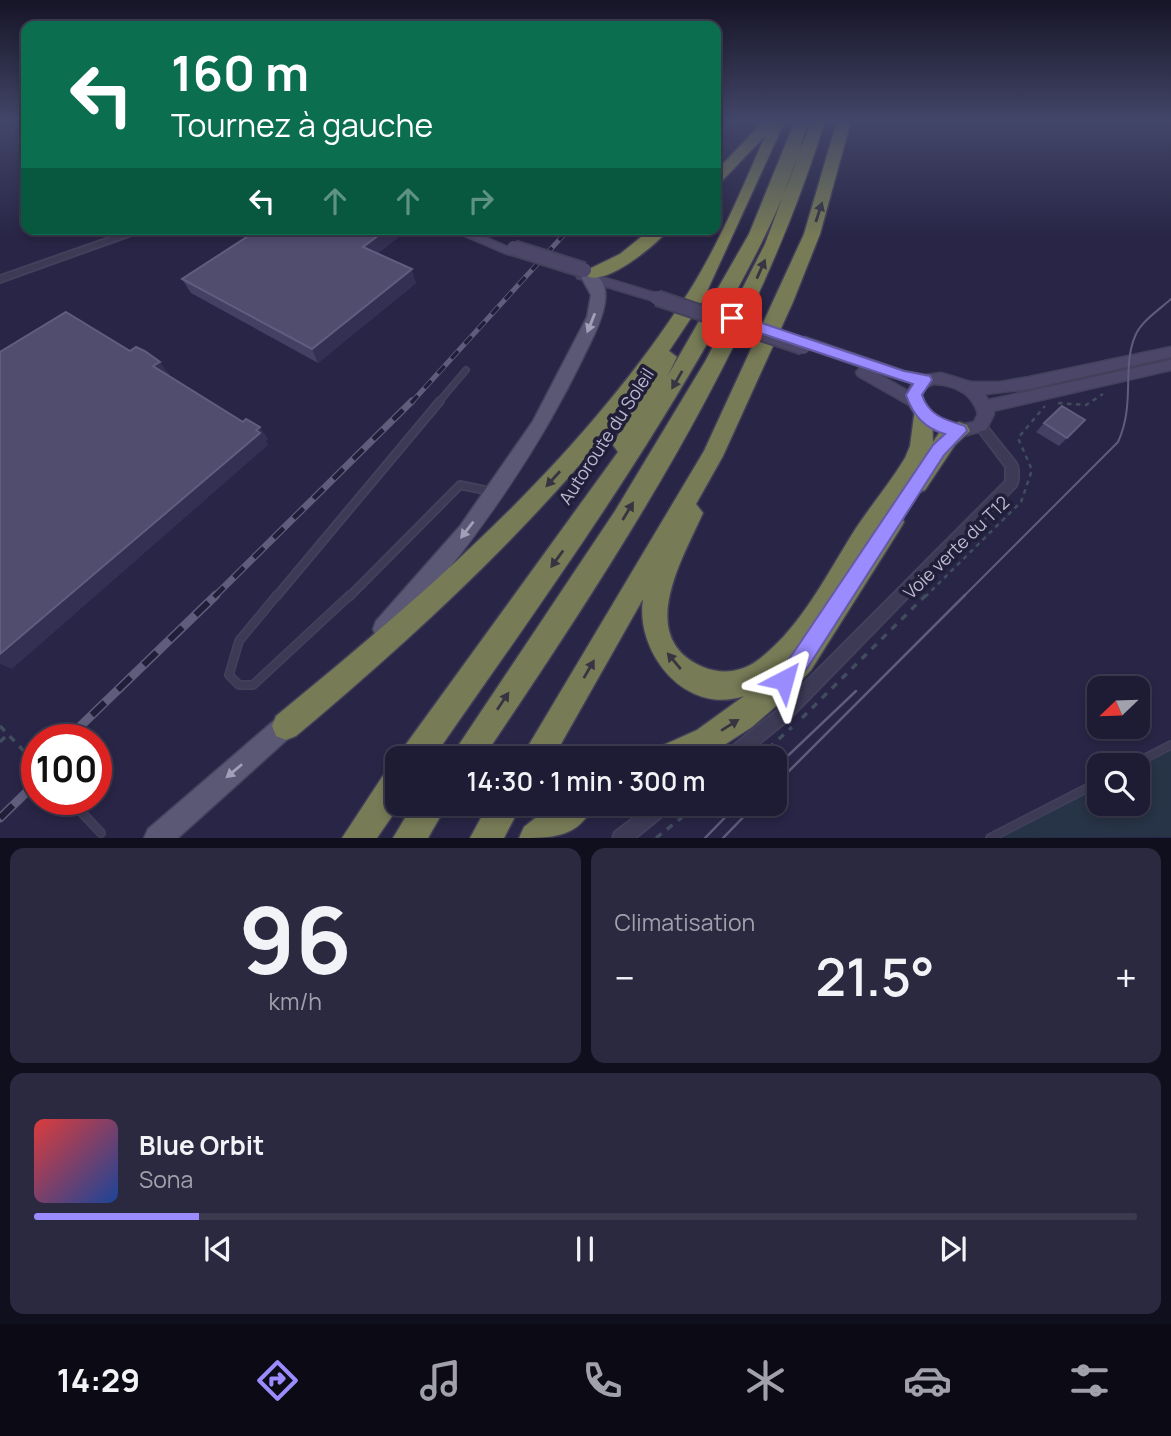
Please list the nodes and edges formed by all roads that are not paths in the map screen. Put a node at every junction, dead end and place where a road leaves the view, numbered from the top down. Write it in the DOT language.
graph roads {
  1 [pos="734,160"];
  2 [pos="762,160"];
  3 [pos="788,160"];
  4 [pos="804,160"];
  5 [pos="833,160"];
  6 [pos="721,173"];
  7 [pos="127,235"];
  8 [pos="472,235"];
  9 [pos="482,235"];
  10 [pos="654,235"];
  11 [pos="512,249"];
  12 [pos="587,274"];
  13 [pos="0,279"];
  14 [pos="699,290"];
  15 [pos="804,345"];
  16 [pos="1171,352"];
  17 [pos="1171,365"];
  18 [pos="466,370"];
  19 [pos="924,380"];
  20 [pos="970,388"];
  21 [pos="985,407"];
  22 [pos="918,408"];
  23 [pos="969,428"];
  24 [pos="712,456"];
  25 [pos="496,493"];
  26 [pos="596,504"];
  27 [pos="286,726"];
  28 [pos="1171,745"];
  29 [pos="424,746"];
  30 [pos="473,746"];
  31 [pos="543,746"];
  32 [pos="692,746"];
  33 [pos="744,746"];
  34 [pos="1150,756"];
  35 [pos="1087,788"];
  36 [pos="385,799"];
  37 [pos="84,815"];
  38 [pos="424,816"];
  39 [pos="500,816"];
  40 [pos="563,816"];
  41 [pos="650,816"];
  42 [pos="101,833"];
  43 [pos="157,838"];
  44 [pos="358,838"];
  45 [pos="409,838"];
  46 [pos="486,838"];
  47 [pos="535,838"];
  48 [pos="621,838"];
  49 [pos="990,838"];
  1 -- 6 [label="highway"];
  2 -- 14 [label="highway"];
  3 -- 26 [label="highway, Autoroute du Soleil, one-way"];
  30 -- 4 [label="highway, one-way"];
  24 -- 5 [label="highway, one-way"];
  7 -- 13 [label="street"];
  8 -- 11 [label="main road"];
  9 -- 11 [label="main road"];
  10 -- 12 [label="highway"];
  11 -- 12 [label="main road, bridge"];
  12 -- 15 [label="main road, bridge"];
  12 -- 25 [label="main road, one-way"];
  14 -- 26 [label="highway"];
  14 -- 27 [label="highway, one-way"];
  15 -- 19 [label="main road"];
  15 -- 22 [label="main road"];
  16 -- 20 [label="main road"];
  17 -- 21 [label="main road"];
  18 -- 25 [label="lane"];
  19 -- 20 [label="main road"];
  19 -- 22 [label="main road"];
  20 -- 21 [label="main road"];
  21 -- 23 [label="main road"];
  22 -- 23 [label="main road"];
  22 -- 24 [label="highway, one-way"];
  32 -- 23 [label="highway, one-way"];
  23 -- 33 [label="street"];
  31 -- 24 [label="highway, one-way"];
  25 -- 27 [label="main road, one-way"];
  26 -- 29 [label="highway, Autoroute du Soleil, one-way"];
  27 -- 43 [label="main road, one-way"];
  28 -- 34 [label="lane"];
  35 -- 49 [label="lane"];
  36 -- 44 [label="highway"];
  37 -- 42 [label="lane"];
  38 -- 45 [label="highway"];
  39 -- 46 [label="highway"];
  40 -- 47 [label="highway"];
  41 -- 48 [label="street"];
}
